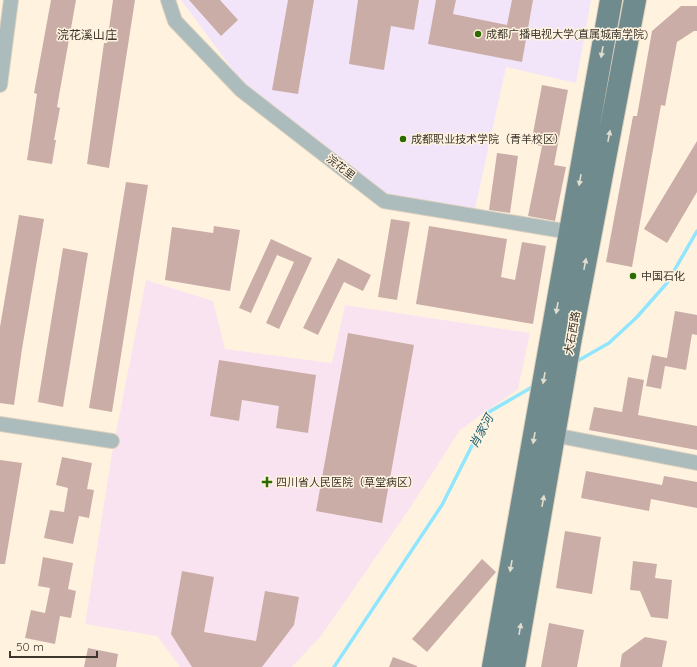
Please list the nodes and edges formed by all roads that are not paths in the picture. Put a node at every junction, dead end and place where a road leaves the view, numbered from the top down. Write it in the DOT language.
graph roads {
  1 [pos="11,0"];
  2 [pos="168,0"];
  3 [pos="612,0"];
  4 [pos="635,0"];
  5 [pos="0,85"];
  6 [pos="570,232"];
  7 [pos="0,424"];
  8 [pos="554,435"];
  9 [pos="112,441"];
  10 [pos="697,463"];
  11 [pos="493,667"];
  12 [pos="514,667"];
  1 -- 5 [label="street"];
  2 -- 6 [label="street, 浣花里"];
  3 -- 6 [label="main road, 大石西路, one-way"];
  8 -- 4 [label="main road, 大石西路, one-way"];
  6 -- 11 [label="main road, 大石西路, one-way"];
  7 -- 9 [label="street"];
  8 -- 10 [label="street"];
  12 -- 8 [label="main road, 大石西路, one-way"];
}
